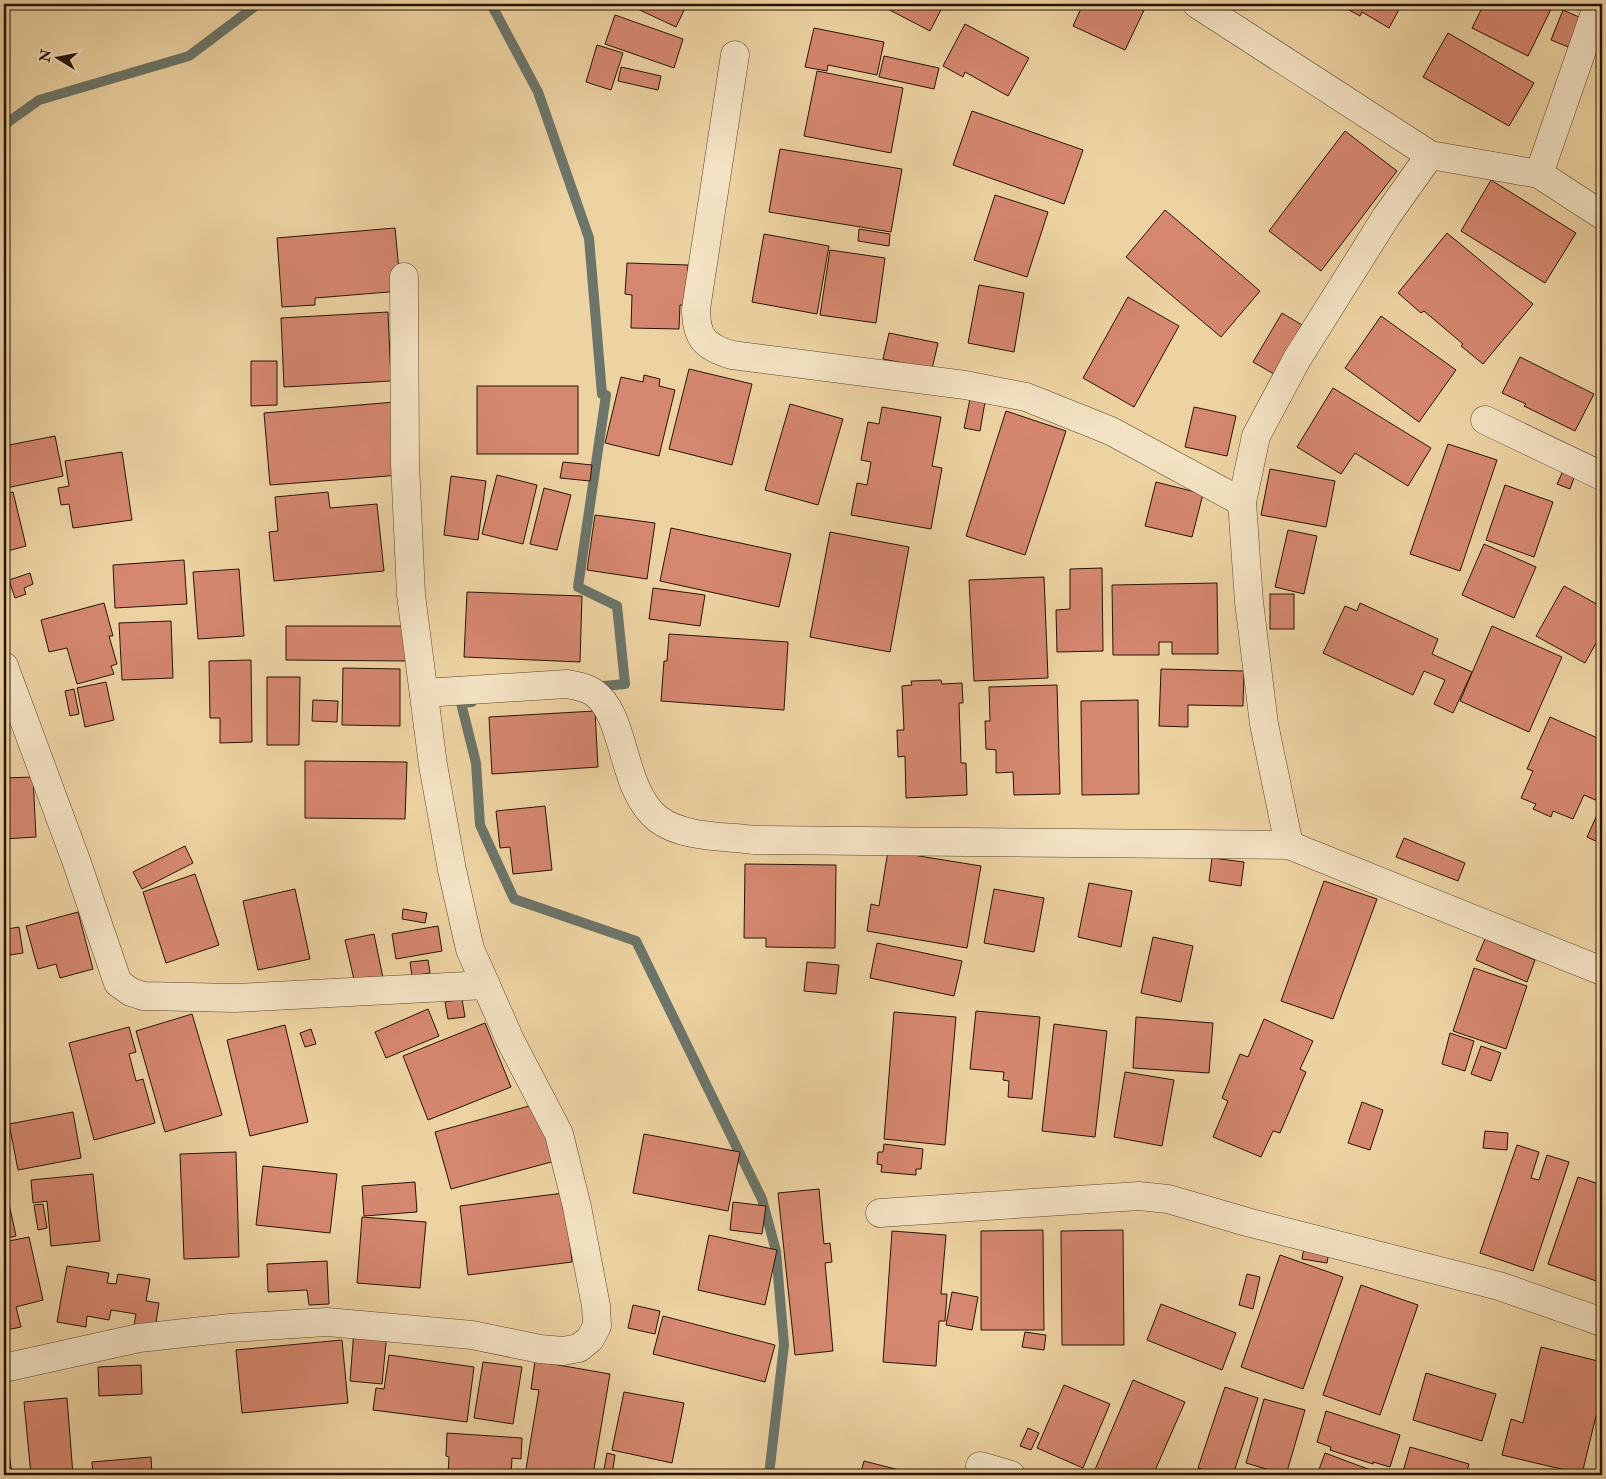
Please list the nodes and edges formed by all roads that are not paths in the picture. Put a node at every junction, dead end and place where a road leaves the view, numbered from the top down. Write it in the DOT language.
graph roads {
  1 [pos="1197,4"];
  2 [pos="1598,4"];
  3 [pos="735,55"];
  4 [pos="1430,155"];
  5 [pos="1539,174"];
  6 [pos="1602,216"];
  7 [pos="404,277"];
  8 [pos="1485,420"];
  9 [pos="1602,476"];
  10 [pos="1242,502"];
  11 [pos="4,666"];
  12 [pos="424,693"];
  13 [pos="1290,844"];
  14 [pos="1602,970"];
  15 [pos="486,985"];
  16 [pos="880,1213"];
  17 [pos="1602,1322"];
  18 [pos="4,1368"];
  19 [pos="980,1466"];
  20 [pos="1011,1475"];
  1 -- 4 [label="street"];
  2 -- 5 [label="street"];
  3 -- 10 [label="street"];
  4 -- 5 [label="street"];
  4 -- 10 [label="street"];
  5 -- 6 [label="street"];
  7 -- 12 [label="street"];
  8 -- 9 [label="street"];
  10 -- 13 [label="street"];
  11 -- 15 [label="street"];
  12 -- 13 [label="street"];
  12 -- 15 [label="street"];
  13 -- 14 [label="street"];
  15 -- 18 [label="street"];
  16 -- 17 [label="street"];
  19 -- 20 [label="street"];
}
